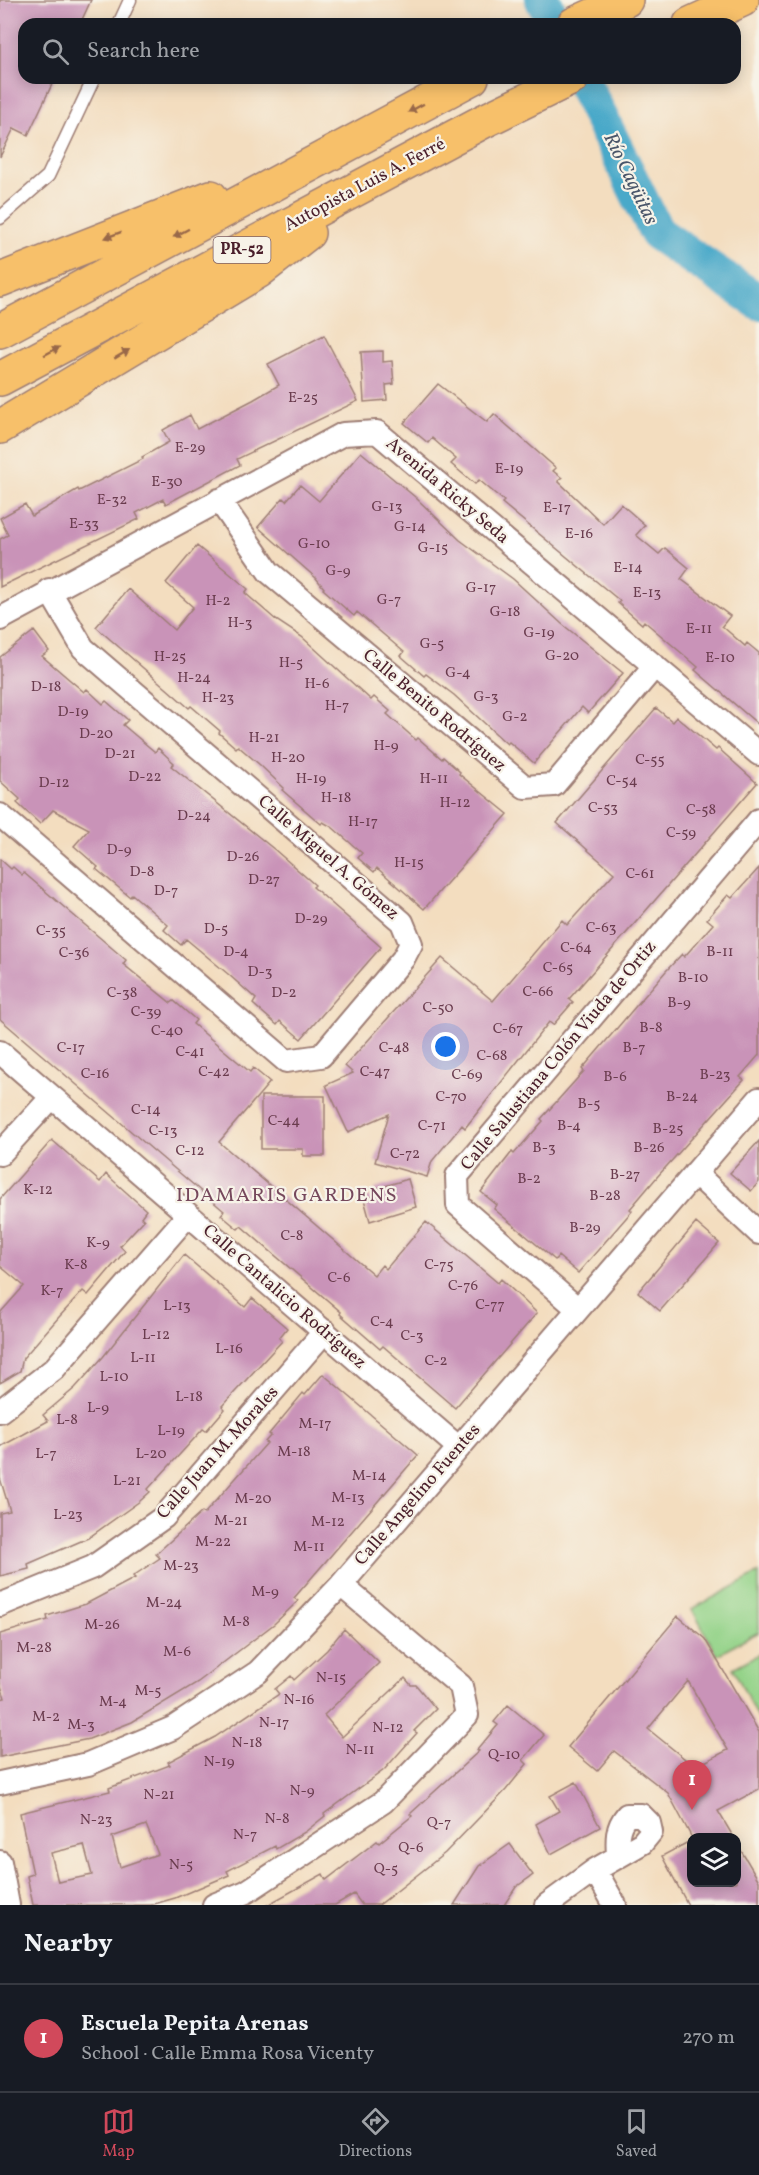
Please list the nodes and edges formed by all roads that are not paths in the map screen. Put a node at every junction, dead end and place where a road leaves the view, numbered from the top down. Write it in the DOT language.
graph roads {
  1 [pos="130,0"];
  2 [pos="626,0"];
  3 [pos="742,0"];
  4 [pos="122,18"];
  5 [pos="587,18"];
  6 [pos="703,18"];
  7 [pos="91,84"];
  8 [pos="461,84"];
  9 [pos="560,84"];
  10 [pos="325,156"];
  11 [pos="383,176"];
  12 [pos="0,218"];
  13 [pos="0,280"];
  14 [pos="0,331"];
  15 [pos="0,379"];
  16 [pos="0,427"];
  17 [pos="219,500"];
  18 [pos="49,590"];
  19 [pos="0,619"];
  20 [pos="655,666"];
  21 [pos="759,754"];
  22 [pos="0,815"];
  23 [pos="759,820"];
  24 [pos="0,1052"];
  25 [pos="52,1097"];
  26 [pos="759,1099"];
  27 [pos="0,1154"];
  28 [pos="695,1173"];
  29 [pos="188,1215"];
  30 [pos="759,1233"];
  31 [pos="578,1309"];
  32 [pos="325,1331"];
  33 [pos="0,1411"];
  34 [pos="459,1448"];
  35 [pos="342,1585"];
  36 [pos="0,1605"];
  37 [pos="0,1783"];
  38 [pos="618,1856"];
  39 [pos="0,1862"];
  40 [pos="595,1870"];
  41 [pos="250,1898"];
  42 [pos="8,1905"];
  43 [pos="214,1905"];
  44 [pos="548,1905"];
  45 [pos="615,1905"];
  1 -- 4 [label="lane"];
  2 -- 5 [label="highway"];
  3 -- 6 [label="highway"];
  7 -- 12 [label="lane"];
  8 -- 10 [label="highway, PR-52, one-way"];
  9 -- 11 [label="highway, Autopista Luis A. Ferré / PR-52"];
  10 -- 13 [label="highway, one-way"];
  10 -- 14 [label="highway, PR-52, one-way"];
  15 -- 11 [label="highway, Autopista Luis A. Ferré / PR-52, one-way"];
  16 -- 11 [label="highway, one-way"];
  17 -- 18 [label="street, Avenida Ricky Seda"];
  17 -- 20 [label="street, Avenida Ricky Seda"];
  17 -- 20 [label="street, Calle Benito Rodríguez"];
  18 -- 19 [label="street, Avenida Ricky Seda"];
  18 -- 22 [label="street, Calle Miguel A. Gómez"];
  20 -- 21 [label="street, Avenida Ricky Seda"];
  23 -- 31 [label="street, Calle Salustiana Colón Viuda de Ortiz"];
  24 -- 25 [label="street, Calle Cantalicio Rodríguez"];
  25 -- 27 [label="street"];
  25 -- 29 [label="street, Calle Cantalicio Rodríguez"];
  26 -- 28 [label="street, Calle Angelino Fuentes"];
  28 -- 30 [label="street"];
  28 -- 31 [label="street, Calle Angelino Fuentes"];
  29 -- 32 [label="street, Calle Cantalicio Rodríguez"];
  29 -- 33 [label="street"];
  31 -- 34 [label="street, Calle Angelino Fuentes"];
  32 -- 34 [label="street, Calle Cantalicio Rodríguez"];
  32 -- 36 [label="street, Calle Juan M. Morales"];
  34 -- 35 [label="street, Calle Angelino Fuentes"];
  35 -- 37 [label="street, Calle Angelino Fuentes"];
  35 -- 41 [label="street"];
  38 -- 40 [label="street"];
  39 -- 42 [label="street"];
  40 -- 44 [label="street"];
  40 -- 45 [label="street"];
  41 -- 43 [label="street"];
}
